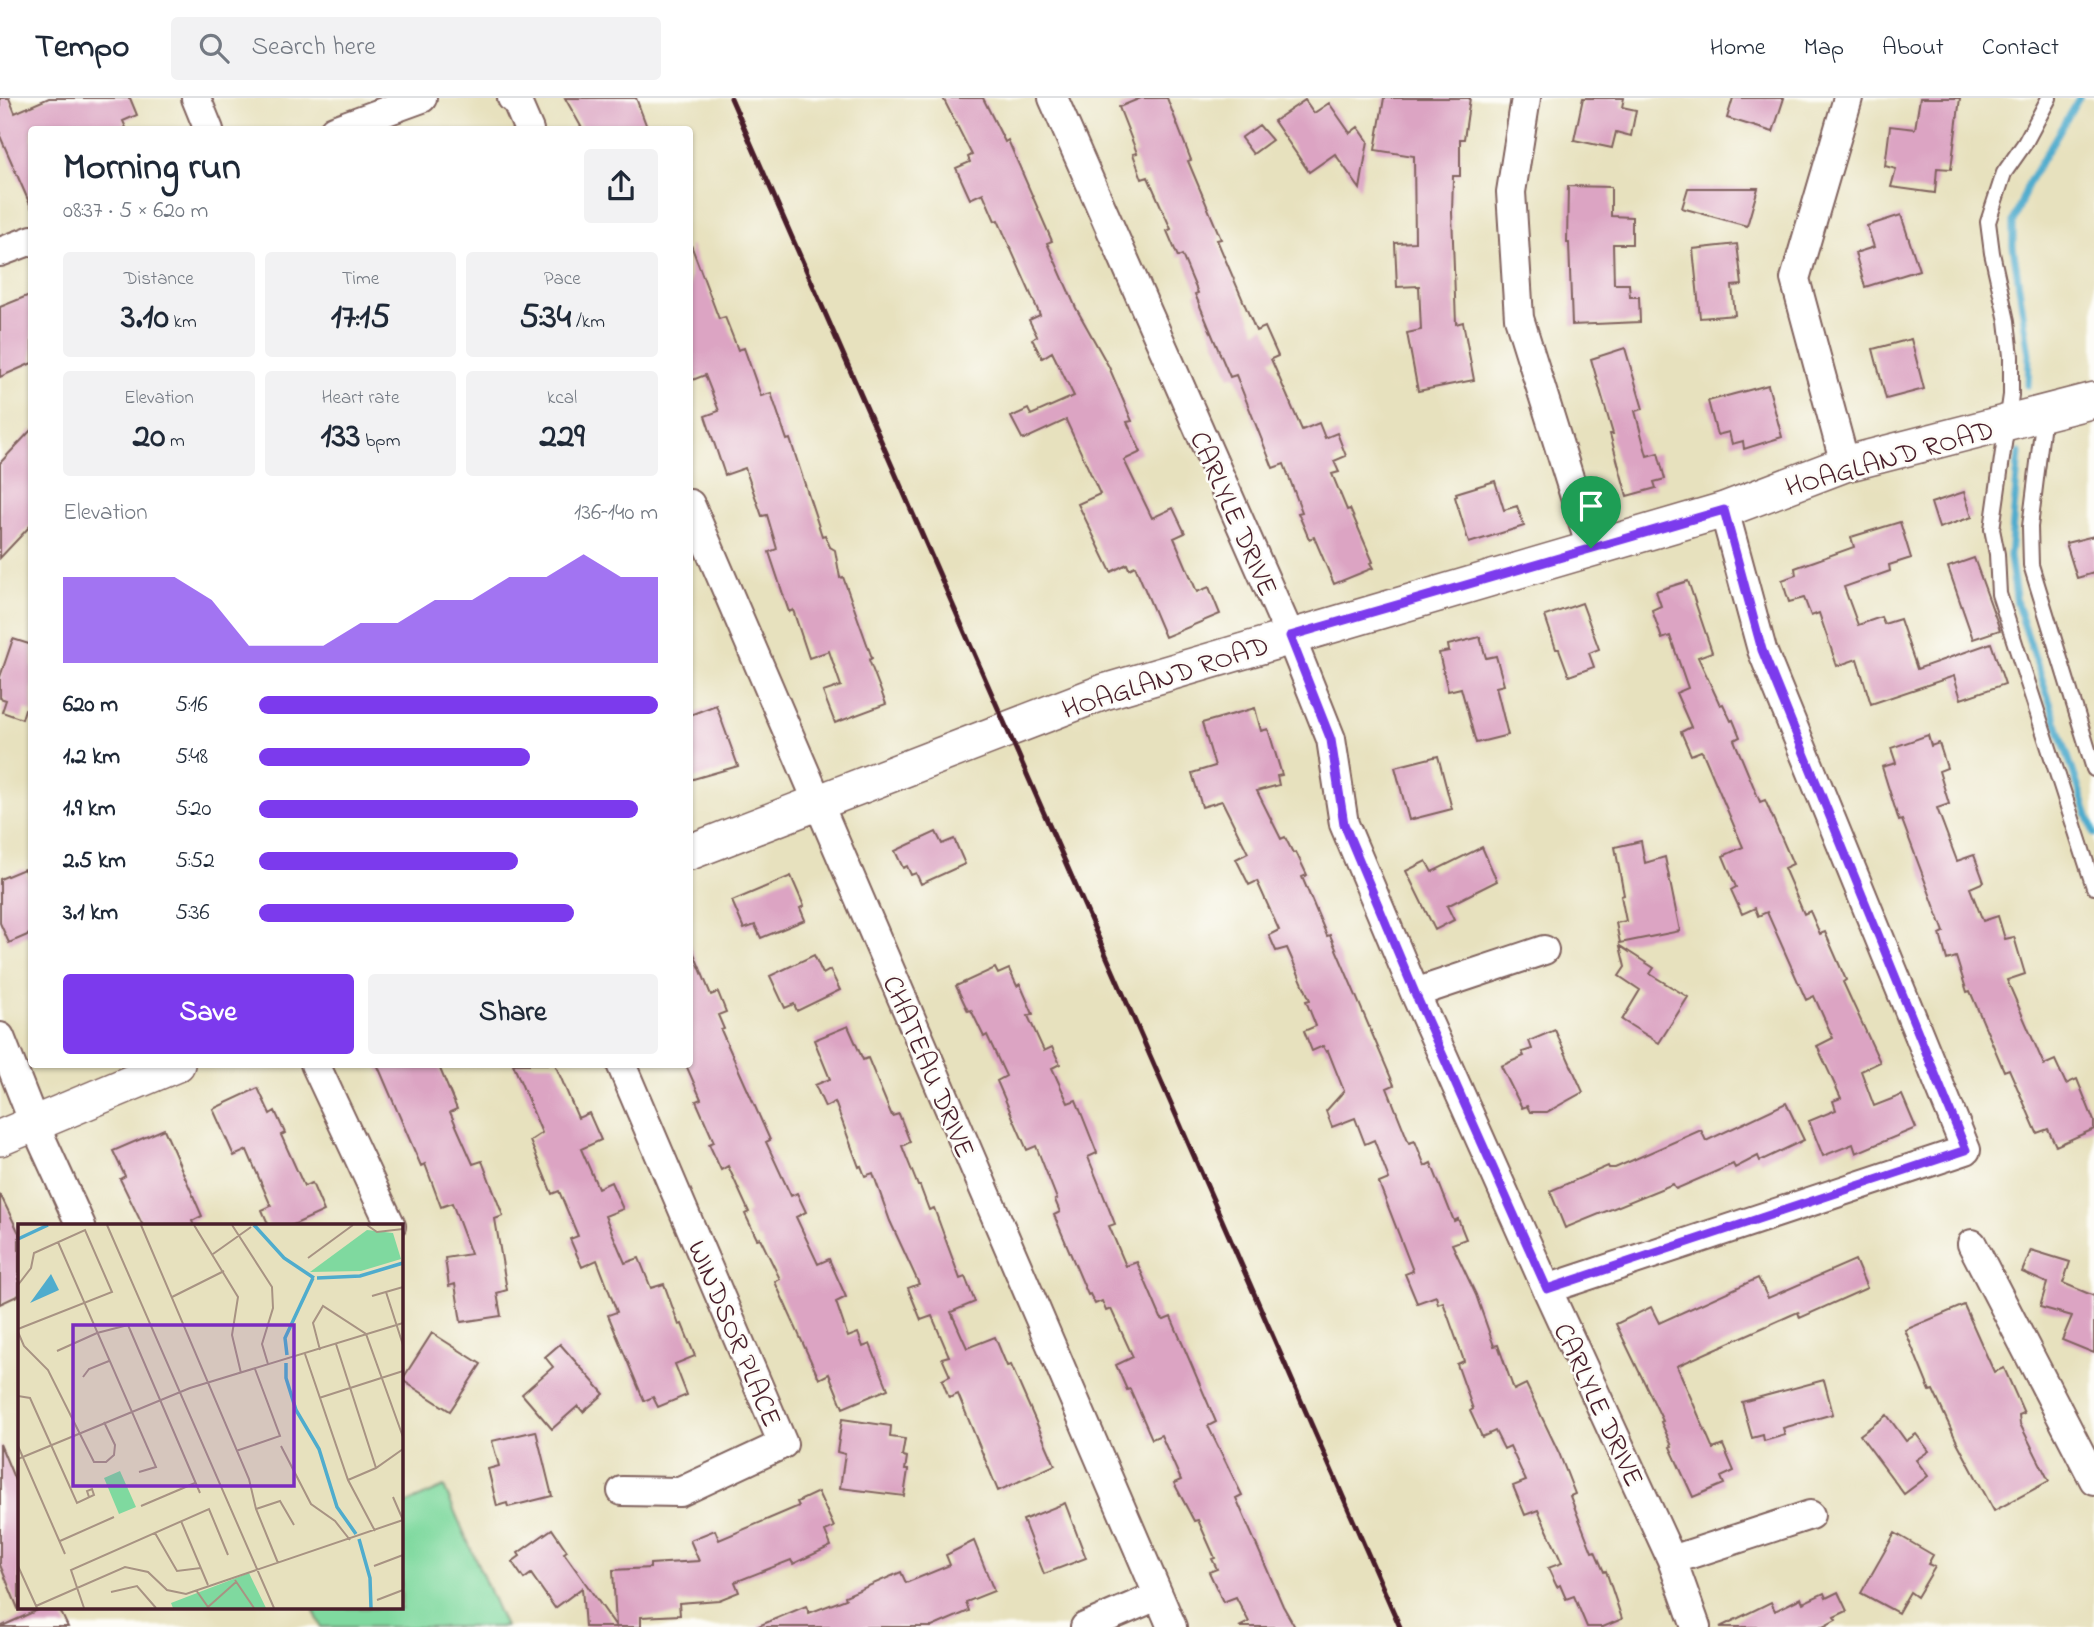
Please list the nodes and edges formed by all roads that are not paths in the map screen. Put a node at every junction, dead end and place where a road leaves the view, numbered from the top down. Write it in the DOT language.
graph roads {
  1 [pos="196,98"];
  2 [pos="422,98"];
  3 [pos="512,98"];
  4 [pos="1053,98"];
  5 [pos="1525,98"];
  6 [pos="1848,98"];
  7 [pos="2049,98"];
  8 [pos="207,126"];
  9 [pos="345,126"];
  10 [pos="527,126"];
  11 [pos="28,242"];
  12 [pos="0,252"];
  13 [pos="2094,400"];
  14 [pos="2044,412"];
  15 [pos="2007,422"];
  16 [pos="1845,464"];
  17 [pos="1724,510"];
  18 [pos="693,511"];
  19 [pos="1591,548"];
  20 [pos="1290,636"];
  21 [pos="2094,769"];
  22 [pos="817,802"];
  23 [pos="693,851"];
  24 [pos="2094,887"];
  25 [pos="1544,950"];
  26 [pos="1415,993"];
  27 [pos="0,1037"];
  28 [pos="167,1068"];
  29 [pos="317,1068"];
  30 [pos="623,1068"];
  31 [pos="34,1123"];
  32 [pos="0,1138"];
  33 [pos="80,1224"];
  34 [pos="390,1224"];
  35 [pos="1972,1244"];
  36 [pos="1547,1289"];
  37 [pos="2094,1480"];
  38 [pos="622,1491"];
  39 [pos="1810,1515"];
  40 [pos="1672,1560"];
  41 [pos="1157,1596"];
  42 [pos="1085,1627"];
  43 [pos="1172,1627"];
  44 [pos="1696,1627"];
  1 -- 8 [label="street"];
  2 -- 9 [label="street"];
  3 -- 10 [label="street"];
  4 -- 20 [label="street, CARLYLE DRIVE"];
  5 -- 19 [label="street"];
  6 -- 16 [label="street"];
  7 -- 15 [label="lane"];
  11 -- 12 [label="street"];
  13 -- 14 [label="street, HOAGLAND ROAD"];
  14 -- 15 [label="street, HOAGLAND ROAD"];
  14 -- 21 [label="lane"];
  15 -- 16 [label="street, HOAGLAND ROAD"];
  15 -- 24 [label="lane"];
  16 -- 17 [label="street, HOAGLAND ROAD"];
  17 -- 19 [label="street, HOAGLAND ROAD"];
  17 -- 36 [label="street"];
  18 -- 22 [label="street, CHATEAU DRIVE"];
  19 -- 20 [label="street, HOAGLAND ROAD"];
  20 -- 22 [label="street, HOAGLAND ROAD"];
  20 -- 26 [label="street, CARLYLE DRIVE"];
  22 -- 23 [label="street, HOAGLAND ROAD"];
  22 -- 41 [label="street, CHATEAU DRIVE"];
  25 -- 26 [label="street"];
  26 -- 36 [label="street, CARLYLE DRIVE"];
  27 -- 31 [label="street"];
  28 -- 31 [label="street"];
  29 -- 34 [label="street"];
  30 -- 38 [label="street, WINDSOR PLACE"];
  31 -- 32 [label="street"];
  31 -- 33 [label="street"];
  35 -- 37 [label="street"];
  36 -- 40 [label="street, CARLYLE DRIVE"];
  39 -- 40 [label="street"];
  40 -- 44 [label="street, CARLYLE DRIVE"];
  41 -- 42 [label="street"];
  41 -- 43 [label="street, CHATEAU DRIVE"];
}
